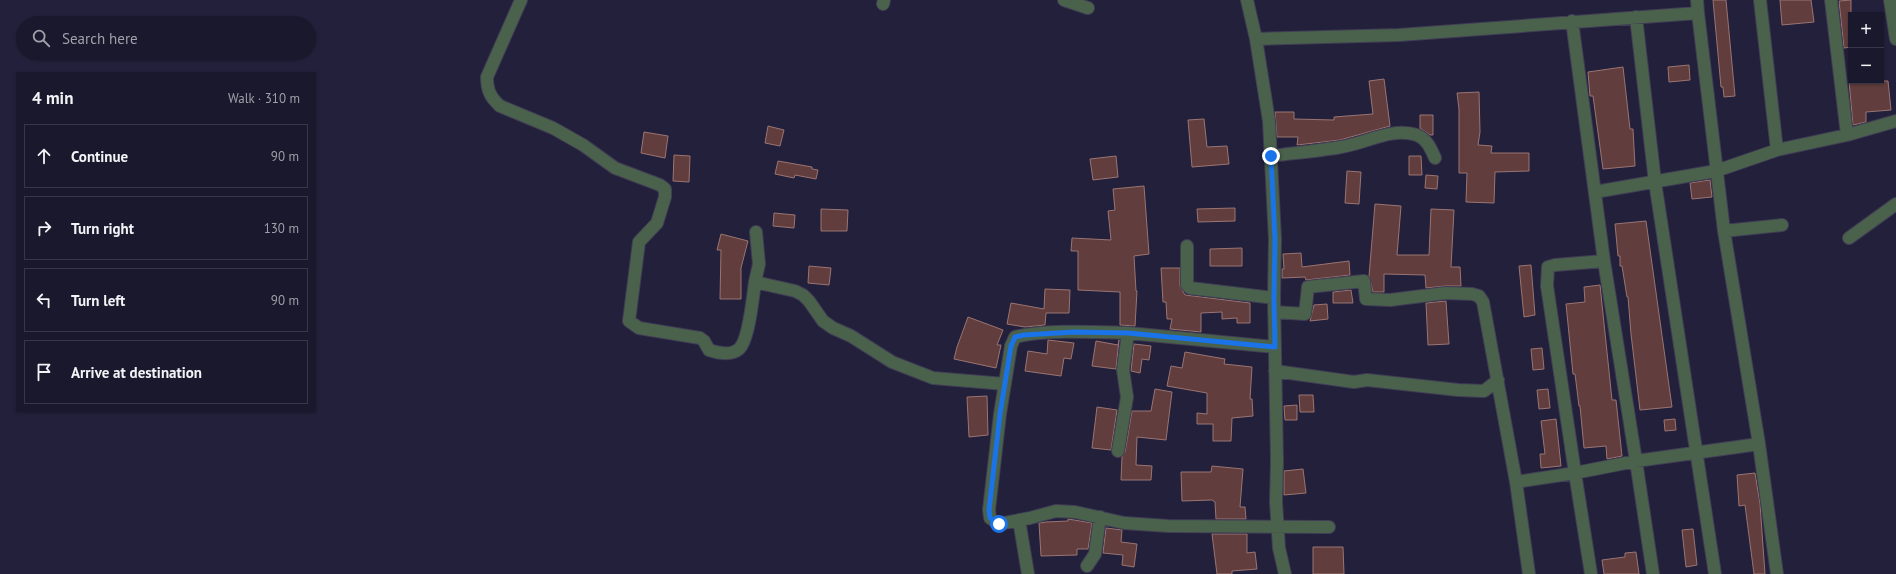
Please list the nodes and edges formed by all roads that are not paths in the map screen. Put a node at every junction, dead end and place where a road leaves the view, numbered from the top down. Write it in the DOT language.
graph roads {
  1 [pos="521,0"];
  2 [pos="1064,0"];
  3 [pos="1247,0"];
  4 [pos="1697,0"];
  5 [pos="1760,0"];
  6 [pos="1831,0"];
  7 [pos="1890,0"];
  8 [pos="1088,8"];
  9 [pos="1698,13"];
  10 [pos="1636,17"];
  11 [pos="1572,22"];
  12 [pos="1256,39"];
  13 [pos="1896,39"];
  14 [pos="1896,121"];
  15 [pos="1847,135"];
  16 [pos="1777,150"];
  17 [pos="1271,156"];
  18 [pos="1436,158"];
  19 [pos="1716,171"];
  20 [pos="1655,182"];
  21 [pos="1595,192"];
  22 [pos="1896,204"];
  23 [pos="1782,225"];
  24 [pos="1724,231"];
  25 [pos="756,232"];
  26 [pos="1849,238"];
  27 [pos="1187,246"];
  28 [pos="1604,261"];
  29 [pos="755,282"];
  30 [pos="1274,298"];
  31 [pos="1274,312"];
  32 [pos="1128,333"];
  33 [pos="1275,347"];
  34 [pos="1275,371"];
  35 [pos="1498,380"];
  36 [pos="1005,384"];
  37 [pos="1759,444"];
  38 [pos="1118,451"];
  39 [pos="1696,454"];
  40 [pos="1636,461"];
  41 [pos="1575,473"];
  42 [pos="1516,482"];
  43 [pos="1100,517"];
  44 [pos="1019,520"];
  45 [pos="1329,527"];
  46 [pos="1278,528"];
  47 [pos="1087,566"];
  48 [pos="1028,574"];
  49 [pos="1285,574"];
  50 [pos="1529,574"];
  51 [pos="1591,574"];
  52 [pos="1653,574"];
  53 [pos="1714,574"];
  54 [pos="1777,574"];
  1 -- 29 [label="street"];
  2 -- 8 [label="street"];
  3 -- 12 [label="street"];
  4 -- 9 [label="street"];
  5 -- 16 [label="street"];
  6 -- 15 [label="street"];
  7 -- 13 [label="street"];
  9 -- 10 [label="street"];
  9 -- 19 [label="street"];
  10 -- 11 [label="street"];
  10 -- 20 [label="street"];
  11 -- 12 [label="street"];
  11 -- 21 [label="street"];
  12 -- 17 [label="street"];
  14 -- 15 [label="street"];
  15 -- 16 [label="street"];
  16 -- 19 [label="street"];
  17 -- 18 [label="street"];
  17 -- 30 [label="street"];
  19 -- 20 [label="street"];
  19 -- 24 [label="street"];
  20 -- 21 [label="street"];
  20 -- 39 [label="street"];
  21 -- 28 [label="street"];
  22 -- 26 [label="street"];
  23 -- 24 [label="street"];
  24 -- 37 [label="street"];
  25 -- 29 [label="street"];
  27 -- 30 [label="street"];
  28 -- 40 [label="street"];
  28 -- 41 [label="street"];
  29 -- 36 [label="street"];
  30 -- 31 [label="street"];
  31 -- 33 [label="street"];
  31 -- 35 [label="street"];
  32 -- 33 [label="street"];
  32 -- 36 [label="street"];
  32 -- 38 [label="street"];
  33 -- 34 [label="street"];
  34 -- 35 [label="street"];
  34 -- 46 [label="street"];
  35 -- 42 [label="street"];
  36 -- 44 [label="street"];
  37 -- 39 [label="street"];
  37 -- 54 [label="street"];
  39 -- 40 [label="street"];
  39 -- 53 [label="street"];
  40 -- 41 [label="street"];
  40 -- 52 [label="street"];
  41 -- 42 [label="street"];
  41 -- 51 [label="street"];
  42 -- 50 [label="street"];
  43 -- 44 [label="street"];
  43 -- 46 [label="street"];
  43 -- 47 [label="street"];
  44 -- 48 [label="street"];
  45 -- 46 [label="street"];
  46 -- 49 [label="street"];
}
